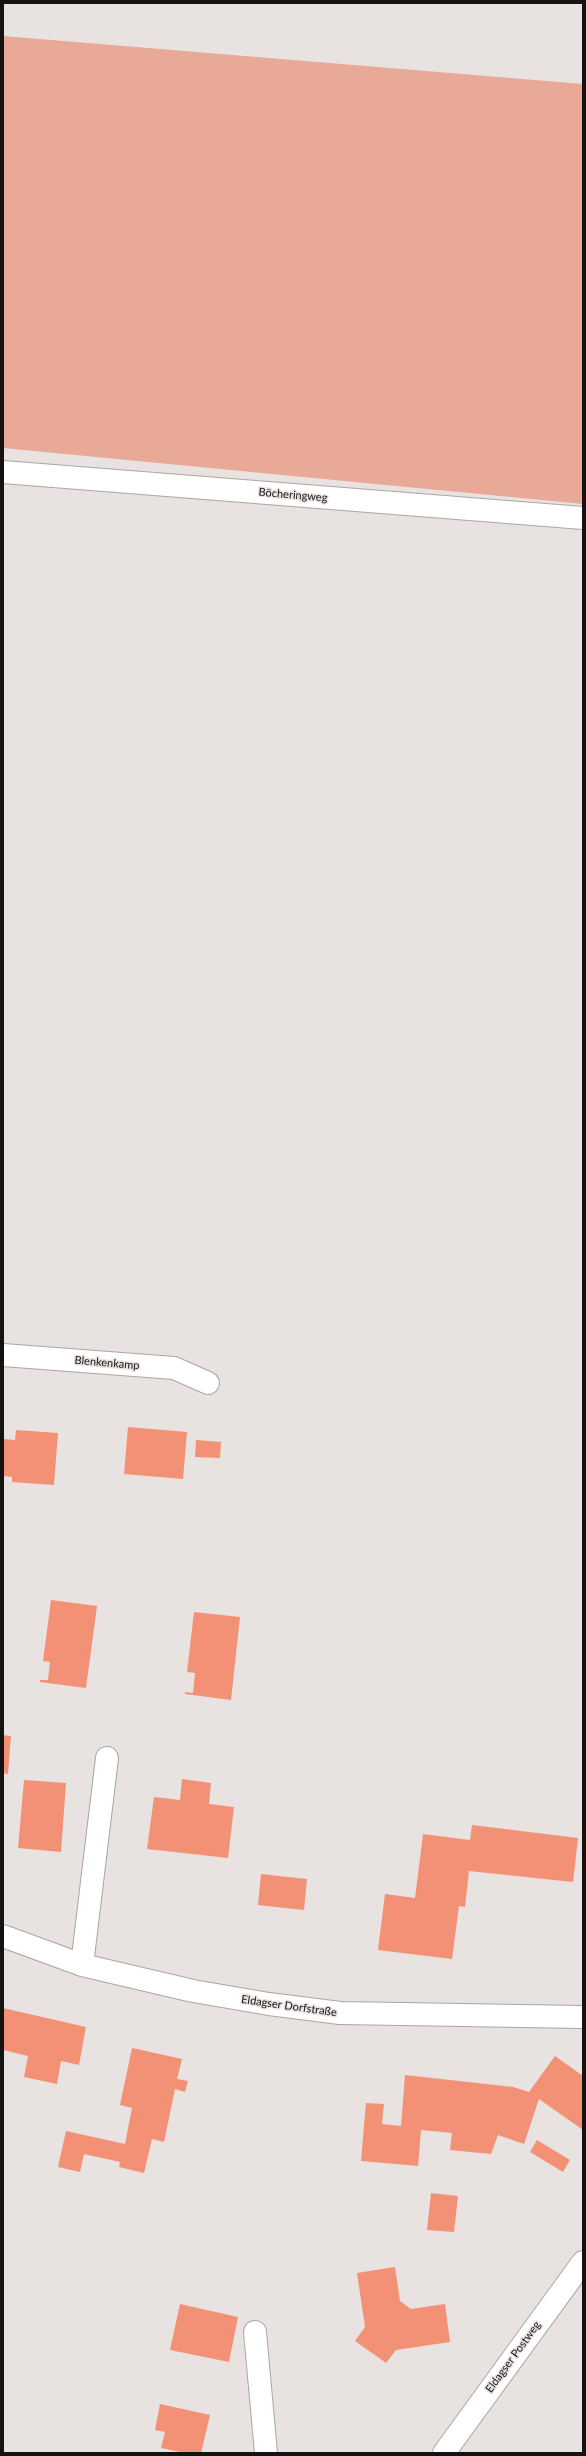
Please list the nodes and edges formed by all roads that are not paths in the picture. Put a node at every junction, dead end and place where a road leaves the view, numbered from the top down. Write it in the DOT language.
graph roads {
  1 [pos="3,472"];
  2 [pos="583,518"];
  3 [pos="3,1355"];
  4 [pos="208,1383"];
  5 [pos="107,1758"];
  6 [pos="3,1936"];
  7 [pos="82,1965"];
  8 [pos="583,2017"];
  9 [pos="581,2269"];
  10 [pos="255,2332"];
  11 [pos="266,2453"];
  12 [pos="444,2453"];
  1 -- 2 [label="street, Böcheringweg"];
  3 -- 4 [label="street, Blenkenkamp"];
  5 -- 7 [label="street"];
  6 -- 7 [label="street, Eldagser Dorfstraße"];
  7 -- 8 [label="street, Eldagser Dorfstraße"];
  9 -- 12 [label="street, Eldagser Postweg"];
  10 -- 11 [label="street"];
}
